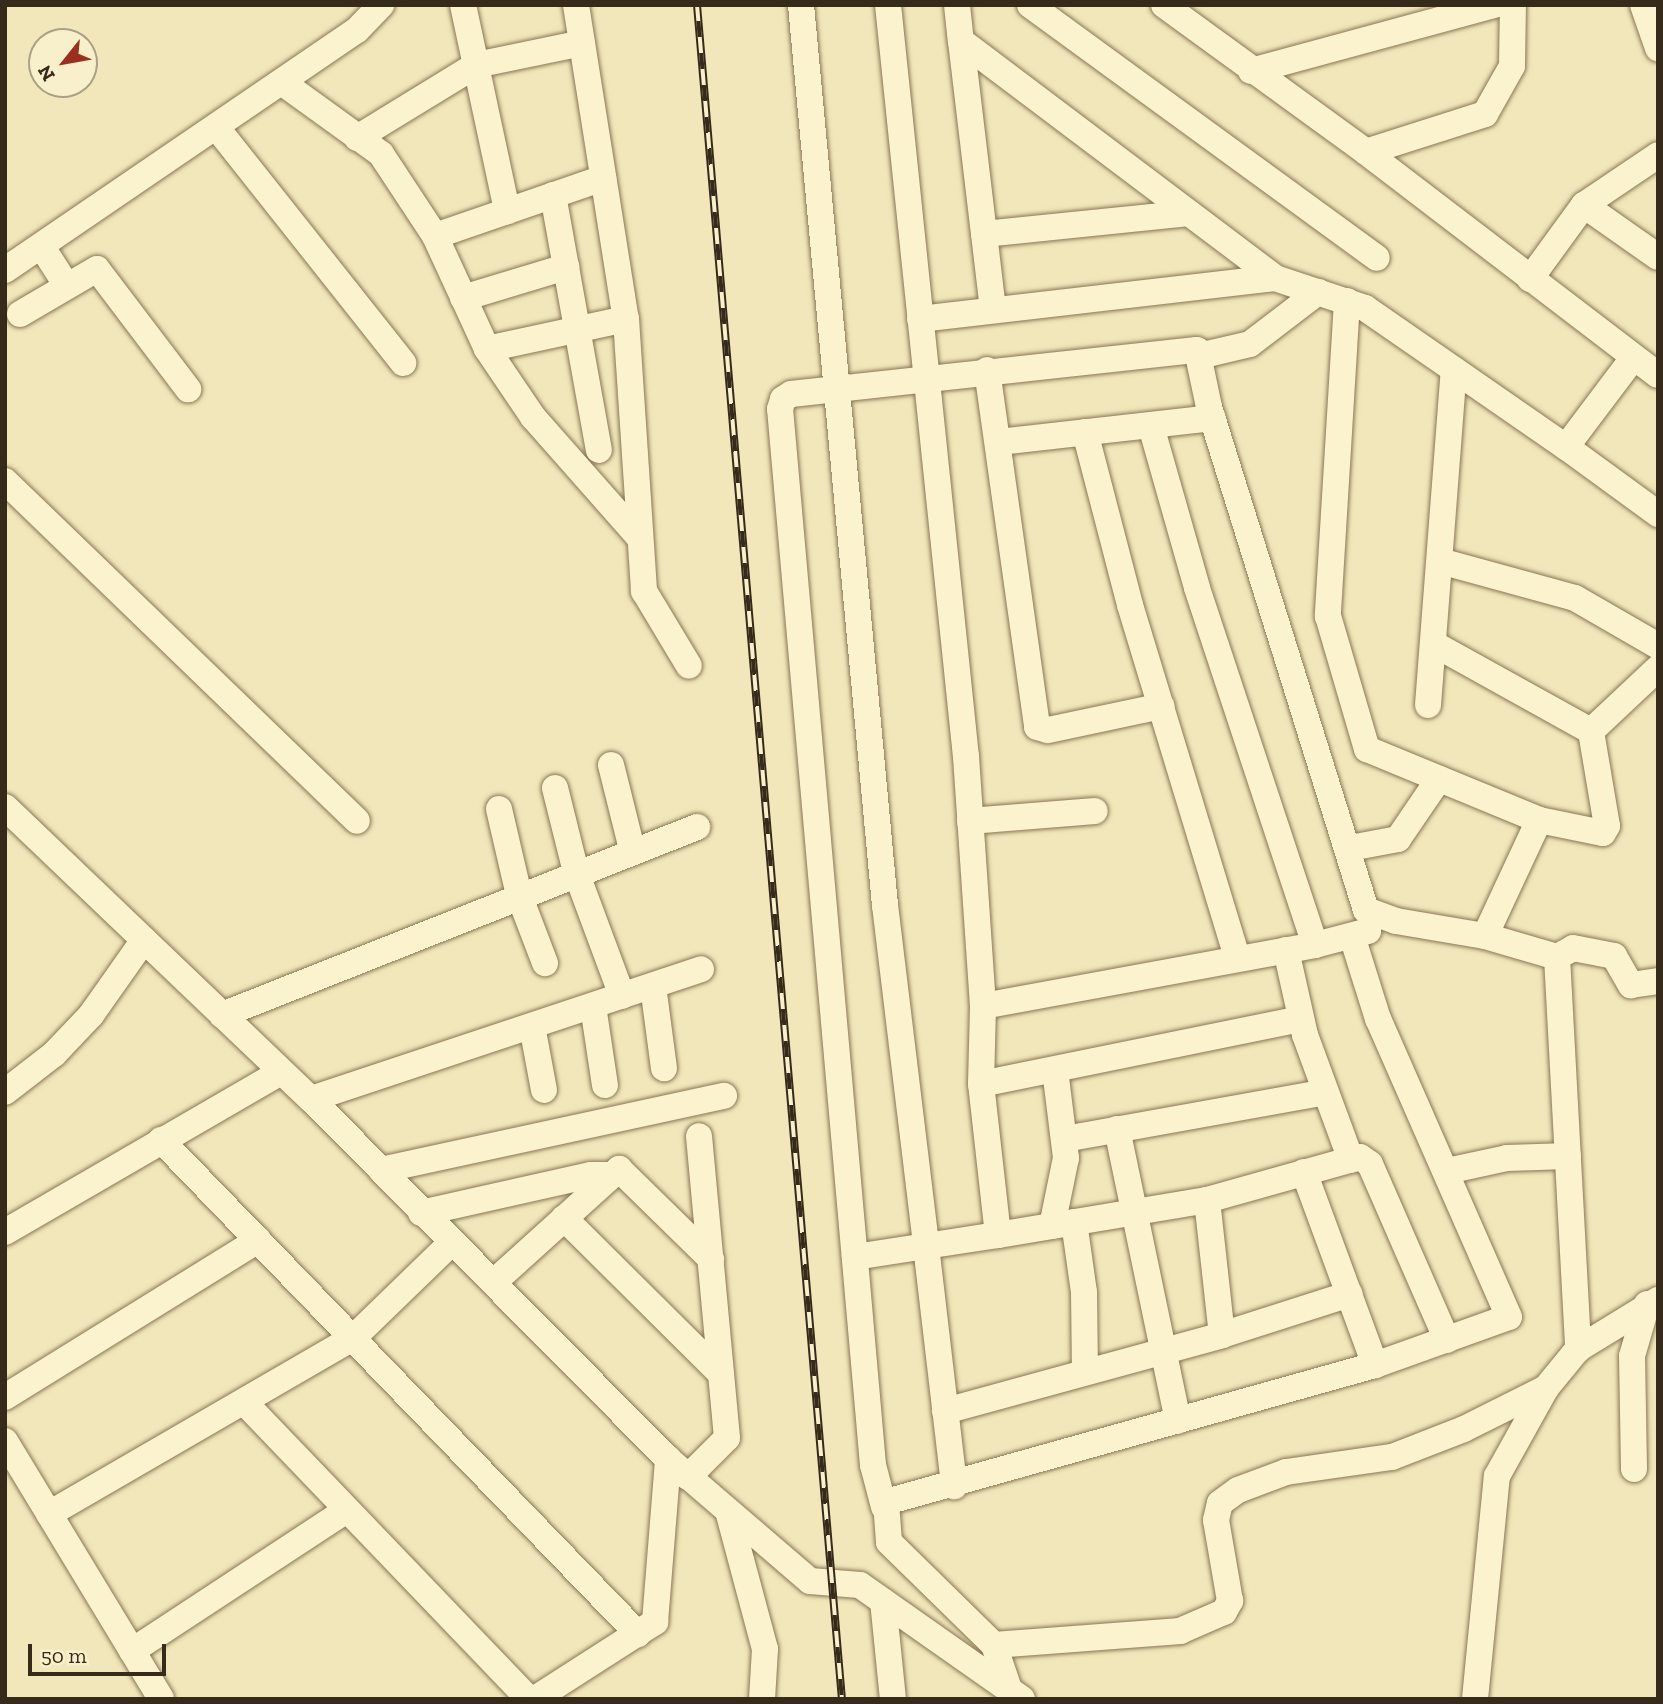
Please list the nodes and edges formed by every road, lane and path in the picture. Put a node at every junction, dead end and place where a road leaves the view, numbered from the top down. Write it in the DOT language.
graph roads {
  1 [pos="381,5"];
  2 [pos="463,5"];
  3 [pos="576,5"];
  4 [pos="801,5"];
  5 [pos="888,5"];
  6 [pos="957,5"];
  7 [pos="1030,5"];
  8 [pos="1164,5"];
  9 [pos="1494,5"];
  10 [pos="1513,5"];
  11 [pos="1643,5"];
  12 [pos="961,41"];
  13 [pos="582,43"];
  14 [pos="1658,48"];
  15 [pos="476,65"];
  16 [pos="1251,71"];
  17 [pos="283,82"];
  18 [pos="217,128"];
  19 [pos="357,138"];
  20 [pos="1366,152"];
  21 [pos="1658,155"];
  22 [pos="603,178"];
  23 [pos="553,195"];
  24 [pos="1584,205"];
  25 [pos="508,211"];
  26 [pos="1189,214"];
  27 [pos="984,234"];
  28 [pos="435,236"];
  29 [pos="42,247"];
  30 [pos="1658,257"];
  31 [pos="1377,258"];
  32 [pos="566,267"];
  33 [pos="5,270"];
  34 [pos="1275,278"];
  35 [pos="1530,279"];
  36 [pos="67,286"];
  37 [pos="1318,292"];
  38 [pos="463,298"];
  39 [pos="1347,301"];
  40 [pos="993,310"];
  41 [pos="20,314"];
  42 [pos="626,319"];
  43 [pos="920,319"];
  44 [pos="577,330"];
  45 [pos="488,349"];
  46 [pos="1199,356"];
  47 [pos="1633,358"];
  48 [pos="402,363"];
  49 [pos="987,370"];
  50 [pos="1454,370"];
  51 [pos="1658,375"];
  52 [pos="926,376"];
  53 [pos="837,386"];
  54 [pos="188,388"];
  55 [pos="1213,418"];
  56 [pos="1152,426"];
  57 [pos="1085,432"];
  58 [pos="999,442"];
  59 [pos="1566,447"];
  60 [pos="599,450"];
  61 [pos="5,481"];
  62 [pos="1658,514"];
  63 [pos="637,535"];
  64 [pos="1440,561"];
  65 [pos="1434,644"];
  66 [pos="1658,646"];
  67 [pos="689,666"];
  68 [pos="1658,668"];
  69 [pos="1428,705"];
  70 [pos="1162,706"];
  71 [pos="1591,731"];
  72 [pos="611,765"];
  73 [pos="1438,779"];
  74 [pos="555,788"];
  75 [pos="5,807"];
  76 [pos="499,809"];
  77 [pos="1095,811"];
  78 [pos="1539,820"];
  79 [pos="356,821"];
  80 [pos="970,821"];
  81 [pos="696,827"];
  82 [pos="1350,848"];
  83 [pos="632,849"];
  84 [pos="576,872"];
  85 [pos="519,895"];
  86 [pos="1396,921"];
  87 [pos="1352,936"];
  88 [pos="1485,936"];
  89 [pos="144,940"];
  90 [pos="1315,945"];
  91 [pos="1286,950"];
  92 [pos="1557,957"];
  93 [pos="1237,958"];
  94 [pos="545,962"];
  95 [pos="701,970"];
  96 [pos="1658,981"];
  97 [pos="653,986"];
  98 [pos="622,996"];
  99 [pos="593,1006"];
  100 [pos="983,1006"];
  101 [pos="222,1015"];
  102 [pos="1300,1019"];
  103 [pos="532,1026"];
  104 [pos="664,1068"];
  105 [pos="1055,1070"];
  106 [pos="279,1073"];
  107 [pos="981,1084"];
  108 [pos="605,1085"];
  109 [pos="544,1090"];
  110 [pos="1325,1092"];
  111 [pos="5,1093"];
  112 [pos="724,1096"];
  113 [pos="311,1099"];
  114 [pos="1117,1129"];
  115 [pos="699,1136"];
  116 [pos="1065,1139"];
  117 [pos="161,1140"];
  118 [pos="1568,1156"];
  119 [pos="1351,1160"];
  120 [pos="381,1170"];
  121 [pos="1447,1171"];
  122 [pos="1304,1172"];
  123 [pos="611,1175"];
  124 [pos="1207,1200"];
  125 [pos="421,1213"];
  126 [pos="1132,1215"];
  127 [pos="564,1218"];
  128 [pos="1063,1224"];
  129 [pos="5,1233"];
  130 [pos="999,1235"];
  131 [pos="258,1240"];
  132 [pos="451,1243"];
  133 [pos="926,1246"];
  134 [pos="855,1257"];
  135 [pos="711,1259"];
  136 [pos="494,1282"];
  137 [pos="1350,1293"];
  138 [pos="1652,1302"];
  139 [pos="1222,1335"];
  140 [pos="354,1338"];
  141 [pos="1447,1340"];
  142 [pos="1578,1349"];
  143 [pos="1162,1350"];
  144 [pos="1375,1365"];
  145 [pos="1085,1372"];
  146 [pos="720,1373"];
  147 [pos="1546,1388"];
  148 [pos="5,1397"];
  149 [pos="244,1402"];
  150 [pos="945,1411"];
  151 [pos="1178,1422"];
  152 [pos="5,1441"];
  153 [pos="668,1459"];
  154 [pos="1634,1469"];
  155 [pos="688,1477"];
  156 [pos="954,1486"];
  157 [pos="884,1507"];
  158 [pos="348,1510"];
  159 [pos="728,1511"];
  160 [pos="50,1514"];
  161 [pos="883,1601"];
  162 [pos="638,1634"];
  163 [pos="994,1645"];
  164 [pos="132,1651"];
  165 [pos="1015,1694"];
  166 [pos="161,1699"];
  167 [pos="532,1699"];
  168 [pos="762,1699"];
  169 [pos="893,1699"];
  170 [pos="1475,1699"];
  1 -- 17 [label="street"];
  2 -- 15 [label="street"];
  3 -- 13 [label="street"];
  4 -- 53 [label="street"];
  5 -- 43 [label="street"];
  6 -- 12 [label="street"];
  7 -- 31 [label="street"];
  8 -- 16 [label="street"];
  9 -- 16 [label="street"];
  10 -- 20 [label="street"];
  11 -- 14 [label="street"];
  12 -- 26 [label="street"];
  12 -- 27 [label="street"];
  13 -- 15 [label="street"];
  13 -- 22 [label="street"];
  15 -- 19 [label="street"];
  15 -- 25 [label="street"];
  16 -- 20 [label="street"];
  17 -- 18 [label="street"];
  17 -- 19 [label="street"];
  18 -- 29 [label="street"];
  18 -- 48 [label="street"];
  19 -- 28 [label="street"];
  20 -- 35 [label="street"];
  21 -- 24 [label="street"];
  22 -- 23 [label="street"];
  22 -- 42 [label="street"];
  23 -- 25 [label="street"];
  23 -- 32 [label="street"];
  24 -- 30 [label="street"];
  24 -- 35 [label="street"];
  25 -- 28 [label="street"];
  26 -- 27 [label="street"];
  26 -- 34 [label="street"];
  27 -- 40 [label="street"];
  28 -- 38 [label="street"];
  29 -- 33 [label="street"];
  29 -- 36 [label="street"];
  32 -- 38 [label="street"];
  32 -- 44 [label="street"];
  34 -- 37 [label="street"];
  34 -- 40 [label="street"];
  35 -- 47 [label="street"];
  36 -- 41 [label="street"];
  36 -- 54 [label="street"];
  37 -- 39 [label="street"];
  37 -- 46 [label="street"];
  38 -- 45 [label="street"];
  39 -- 50 [label="street"];
  39 -- 73 [label="street"];
  40 -- 43 [label="street"];
  42 -- 44 [label="street"];
  42 -- 63 [label="street"];
  43 -- 52 [label="street"];
  44 -- 45 [label="street"];
  44 -- 60 [label="street"];
  45 -- 63 [label="street"];
  46 -- 49 [label="street"];
  46 -- 55 [label="street"];
  47 -- 51 [label="street"];
  47 -- 59 [label="street"];
  49 -- 52 [label="street"];
  49 -- 58 [label="street"];
  50 -- 59 [label="street"];
  50 -- 64 [label="street"];
  52 -- 53 [label="street"];
  52 -- 80 [label="street"];
  53 -- 133 [label="street"];
  53 -- 134 [label="street"];
  55 -- 56 [label="street"];
  55 -- 82 [label="street"];
  56 -- 57 [label="street"];
  56 -- 90 [label="street"];
  57 -- 58 [label="street"];
  57 -- 70 [label="street"];
  58 -- 70 [label="street"];
  59 -- 62 [label="street"];
  61 -- 79 [label="street"];
  63 -- 67 [label="street"];
  64 -- 65 [label="street"];
  64 -- 66 [label="street"];
  65 -- 69 [label="street"];
  65 -- 71 [label="street"];
  68 -- 71 [label="street"];
  70 -- 93 [label="street"];
  71 -- 78 [label="street"];
  72 -- 83 [label="street"];
  73 -- 78 [label="street"];
  73 -- 82 [label="street"];
  74 -- 84 [label="street"];
  75 -- 89 [label="street"];
  76 -- 85 [label="street"];
  77 -- 80 [label="street"];
  78 -- 88 [label="street"];
  80 -- 100 [label="street"];
  81 -- 83 [label="street"];
  82 -- 86 [label="street"];
  83 -- 84 [label="street"];
  84 -- 85 [label="street"];
  84 -- 98 [label="street"];
  85 -- 94 [label="street"];
  85 -- 101 [label="street"];
  86 -- 87 [label="street"];
  86 -- 88 [label="street"];
  87 -- 90 [label="street"];
  87 -- 121 [label="street"];
  88 -- 92 [label="street"];
  89 -- 101 [label="street"];
  89 -- 111 [label="street"];
  90 -- 91 [label="street"];
  91 -- 93 [label="street"];
  91 -- 102 [label="street"];
  92 -- 96 [label="street"];
  92 -- 118 [label="street"];
  93 -- 100 [label="street"];
  95 -- 97 [label="street"];
  97 -- 98 [label="street"];
  97 -- 104 [label="street"];
  98 -- 99 [label="street"];
  99 -- 103 [label="street"];
  99 -- 108 [label="street"];
  100 -- 107 [label="street"];
  101 -- 106 [label="street"];
  102 -- 105 [label="street"];
  102 -- 110 [label="street"];
  103 -- 109 [label="street"];
  103 -- 113 [label="street"];
  105 -- 107 [label="street"];
  105 -- 116 [label="street"];
  106 -- 113 [label="street"];
  106 -- 117 [label="street"];
  107 -- 130 [label="street"];
  110 -- 114 [label="street"];
  110 -- 119 [label="street"];
  112 -- 120 [label="street"];
  113 -- 120 [label="street"];
  114 -- 116 [label="street"];
  114 -- 126 [label="street"];
  115 -- 135 [label="street"];
  116 -- 128 [label="street"];
  117 -- 129 [label="street"];
  117 -- 131 [label="street"];
  118 -- 121 [label="street"];
  118 -- 142 [label="street"];
  119 -- 122 [label="street"];
  119 -- 141 [label="street"];
  120 -- 125 [label="street"];
  121 -- 141 [label="street"];
  122 -- 124 [label="street"];
  122 -- 137 [label="street"];
  123 -- 125 [label="street"];
  123 -- 127 [label="street"];
  123 -- 135 [label="street"];
  124 -- 126 [label="street"];
  124 -- 139 [label="street"];
  125 -- 132 [label="street"];
  126 -- 128 [label="street"];
  126 -- 143 [label="street"];
  127 -- 136 [label="street"];
  127 -- 146 [label="street"];
  128 -- 130 [label="street"];
  128 -- 145 [label="street"];
  130 -- 133 [label="street"];
  131 -- 140 [label="street"];
  131 -- 148 [label="street"];
  132 -- 136 [label="street"];
  132 -- 140 [label="street"];
  133 -- 134 [label="street"];
  133 -- 150 [label="street"];
  134 -- 157 [label="street"];
  135 -- 146 [label="street"];
  136 -- 153 [label="street"];
  137 -- 139 [label="street"];
  137 -- 144 [label="street"];
  138 -- 142 [label="street"];
  138 -- 154 [label="street"];
  139 -- 143 [label="street"];
  140 -- 149 [label="street"];
  140 -- 162 [label="street"];
  141 -- 144 [label="street"];
  142 -- 147 [label="street"];
  143 -- 145 [label="street"];
  143 -- 151 [label="street"];
  144 -- 151 [label="street"];
  145 -- 150 [label="street"];
  146 -- 155 [label="street"];
  147 -- 163 [label="street"];
  147 -- 170 [label="street"];
  149 -- 158 [label="street"];
  149 -- 160 [label="street"];
  150 -- 156 [label="street"];
  151 -- 156 [label="street"];
  152 -- 160 [label="street"];
  153 -- 155 [label="street"];
  153 -- 162 [label="street"];
  155 -- 159 [label="street"];
  156 -- 157 [label="street"];
  157 -- 163 [label="street"];
  158 -- 164 [label="street"];
  158 -- 167 [label="street"];
  159 -- 161 [label="street"];
  159 -- 168 [label="street"];
  160 -- 164 [label="street"];
  161 -- 165 [label="street"];
  161 -- 169 [label="street"];
  162 -- 167 [label="street"];
  163 -- 165 [label="street"];
  164 -- 166 [label="street"];
}
